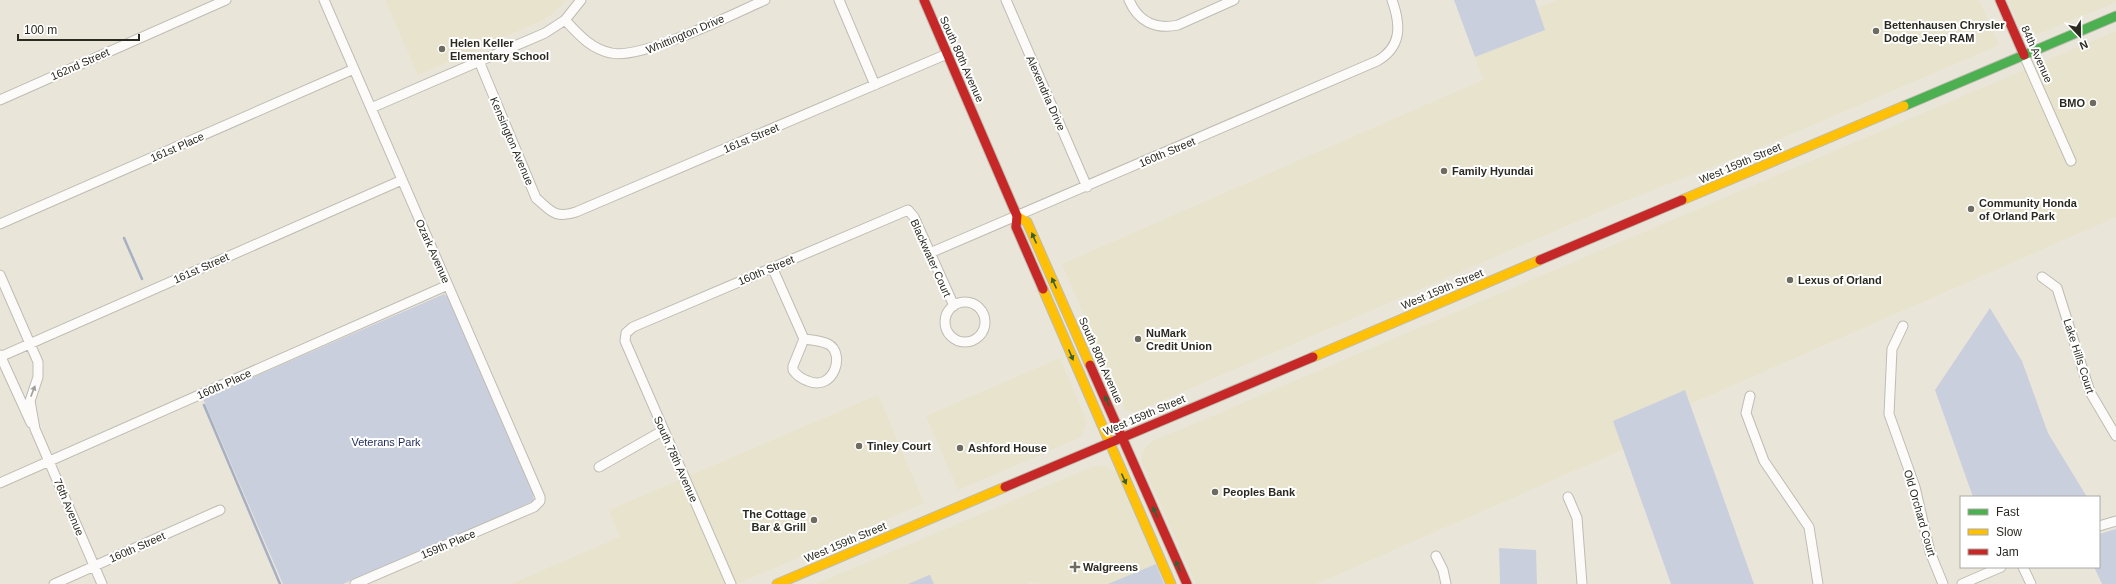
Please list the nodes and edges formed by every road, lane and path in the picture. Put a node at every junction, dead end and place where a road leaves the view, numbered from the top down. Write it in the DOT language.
graph roads {
  1 [pos="226,0"];
  2 [pos="324,0"];
  3 [pos="581,0"];
  4 [pos="765,0"];
  5 [pos="839,0"];
  6 [pos="924,0"];
  7 [pos="1006,0"];
  8 [pos="1129,0"];
  9 [pos="1234,0"];
  10 [pos="1392,0"];
  11 [pos="2000,0"];
  12 [pos="2116,16"];
  13 [pos="565,20"];
  14 [pos="947,54"];
  15 [pos="2024,55"];
  16 [pos="479,61"];
  17 [pos="354,69"];
  18 [pos="875,85"];
  19 [pos="0,100"];
  20 [pos="371,108"];
  21 [pos="2071,161"];
  22 [pos="402,180"];
  23 [pos="1087,187"];
  24 [pos="908,210"];
  25 [pos="554,214"];
  26 [pos="1017,216"];
  27 [pos="0,224"];
  28 [pos="930,253"];
  29 [pos="772,267"];
  30 [pos="0,275"];
  31 [pos="2042,277"];
  32 [pos="448,285"];
  33 [pos="954,306"];
  34 [pos="1903,326"];
  35 [pos="626,333"];
  36 [pos="804,339"];
  37 [pos="30,344"];
  38 [pos="0,356"];
  39 [pos="1750,396"];
  40 [pos="35,429"];
  41 [pos="664,430"];
  42 [pos="2116,436"];
  43 [pos="1122,437"];
  44 [pos="1108,443"];
  45 [pos="49,461"];
  46 [pos="599,467"];
  47 [pos="0,482"];
  48 [pos="1568,497"];
  49 [pos="540,502"];
  50 [pos="220,510"];
  51 [pos="2116,521"];
  52 [pos="2100,526"];
  53 [pos="1436,556"];
  54 [pos="94,566"];
  55 [pos="1998,568"];
  56 [pos="2023,568"];
  57 [pos="54,584"];
  58 [pos="102,584"];
  59 [pos="354,584"];
  60 [pos="731,584"];
  61 [pos="777,584"];
  62 [pos="1171,584"];
  63 [pos="1186,584"];
  64 [pos="1446,584"];
  65 [pos="1582,584"];
  66 [pos="1818,584"];
  67 [pos="1943,584"];
  68 [pos="1962,584"];
  69 [pos="2031,584"];
  1 -- 19 [label="street, 162nd Street"];
  2 -- 17 [label="street, Ozark Avenue"];
  3 -- 13 [label="street"];
  4 -- 13 [label="street, Whittington Drive"];
  5 -- 18 [label="street"];
  6 -- 14 [label="main road, South 80th Avenue"];
  7 -- 23 [label="street, Alexendria Drive"];
  8 -- 9 [label="street"];
  10 -- 23 [label="street, 160th Street"];
  11 -- 15 [label="main road, 84th Avenue"];
  12 -- 15 [label="main road, West 159th Street"];
  13 -- 16 [label="street"];
  14 -- 18 [label="street, 161st Street"];
  14 -- 26 [label="main road, South 80th Avenue"];
  15 -- 21 [label="street, 84th Avenue"];
  15 -- 43 [label="main road, West 159th Street"];
  16 -- 20 [label="street"];
  16 -- 25 [label="street, Kensington Avenue"];
  17 -- 20 [label="street, Ozark Avenue"];
  17 -- 27 [label="street, 161st Place"];
  18 -- 25 [label="street, 161st Street"];
  20 -- 22 [label="street, Ozark Avenue"];
  22 -- 32 [label="street, Ozark Avenue"];
  22 -- 37 [label="street, 161st Street"];
  23 -- 26 [label="street, 160th Street"];
  24 -- 28 [label="street, Blackwater Court"];
  24 -- 29 [label="street, 160th Street"];
  26 -- 28 [label="street, 160th Street"];
  43 -- 26 [label="main road, South 80th Avenue, one-way"];
  26 -- 44 [label="main road, South 80th Avenue, one-way"];
  28 -- 33 [label="street, Blackwater Court"];
  29 -- 35 [label="street, 160th Street"];
  29 -- 36 [label="street"];
  30 -- 37 [label="street, 76th Avenue"];
  31 -- 42 [label="street, Lake Hills Court"];
  32 -- 45 [label="street, 160th Place"];
  32 -- 49 [label="street, Ozark Avenue"];
  33 -- 33 [label="street, Blackwater Court"];
  34 -- 67 [label="street, Old Orchard Court"];
  35 -- 41 [label="street, South 78th Avenue"];
  36 -- 36 [label="street"];
  37 -- 38 [label="street, 161st Street"];
  40 -- 37 [label="street, 76th Avenue, one-way"];
  38 -- 40 [label="street, 76th Avenue"];
  39 -- 66 [label="street"];
  40 -- 45 [label="street, 76th Avenue"];
  41 -- 46 [label="street"];
  41 -- 60 [label="street, South 78th Avenue"];
  43 -- 44 [label="main road, West 159th Street"];
  63 -- 43 [label="main road, South 80th Avenue, one-way"];
  44 -- 61 [label="main road, West 159th Street"];
  44 -- 62 [label="main road, South 80th Avenue, one-way"];
  45 -- 47 [label="street, 160th Place"];
  45 -- 54 [label="street, 76th Avenue"];
  48 -- 65 [label="street"];
  49 -- 59 [label="street, 159th Place"];
  50 -- 54 [label="street, 160th Street"];
  51 -- 52 [label="street"];
  53 -- 64 [label="street"];
  54 -- 57 [label="street, 160th Street"];
  54 -- 58 [label="street, 76th Avenue"];
  55 -- 68 [label="street"];
  56 -- 69 [label="street"];
}
